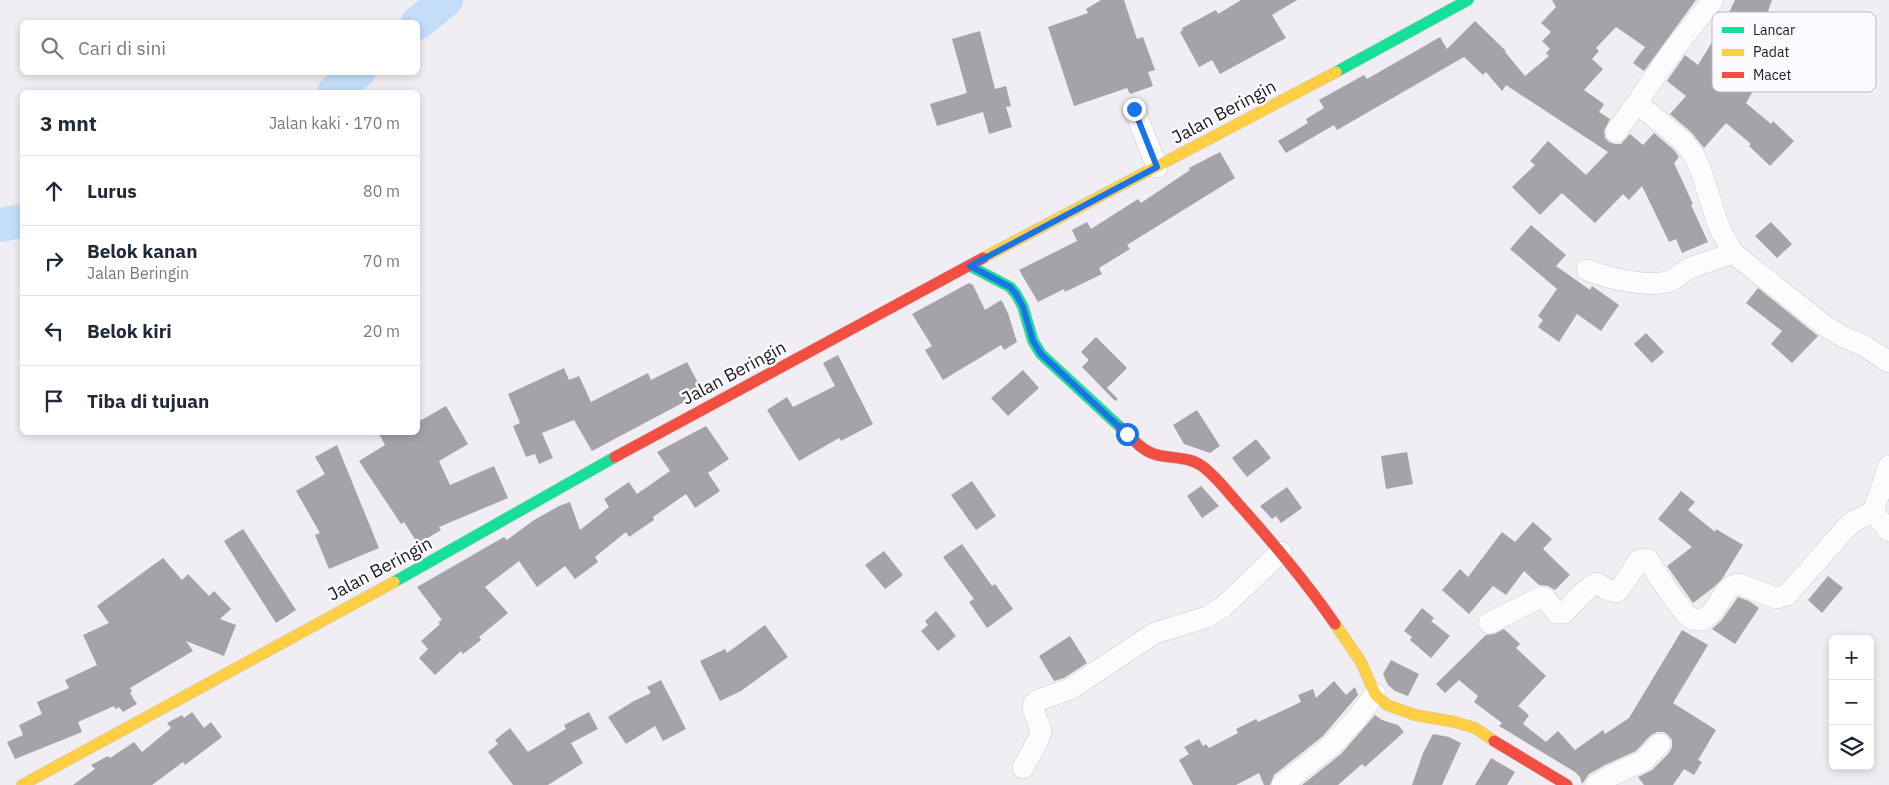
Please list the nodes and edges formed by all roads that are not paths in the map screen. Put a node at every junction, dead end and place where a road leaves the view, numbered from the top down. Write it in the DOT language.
graph roads {
  1 [pos="1468,0"];
  2 [pos="1714,0"];
  3 [pos="1637,103"];
  4 [pos="1134,109"];
  5 [pos="1616,132"];
  6 [pos="1157,167"];
  7 [pos="1733,253"];
  8 [pos="970,266"];
  9 [pos="1587,270"];
  10 [pos="1889,362"];
  11 [pos="1889,466"];
  12 [pos="1872,512"];
  13 [pos="1889,531"];
  14 [pos="1282,552"];
  15 [pos="1489,623"];
  16 [pos="1375,694"];
  17 [pos="1660,744"];
  18 [pos="1023,768"];
  19 [pos="22,785"];
  20 [pos="1282,785"];
  21 [pos="1567,785"];
  22 [pos="1596,785"];
  1 -- 6 [label="street, Jalan Beringin"];
  2 -- 3 [label="street"];
  3 -- 5 [label="street"];
  3 -- 7 [label="street"];
  4 -- 6 [label="street"];
  6 -- 8 [label="street, Jalan Beringin"];
  7 -- 9 [label="street"];
  7 -- 10 [label="street"];
  8 -- 14 [label="street"];
  8 -- 19 [label="street, Jalan Beringin"];
  11 -- 12 [label="street"];
  12 -- 13 [label="street"];
  12 -- 15 [label="street"];
  14 -- 16 [label="street"];
  14 -- 18 [label="street"];
  16 -- 20 [label="street"];
  16 -- 21 [label="street"];
  17 -- 22 [label="street"];
}
